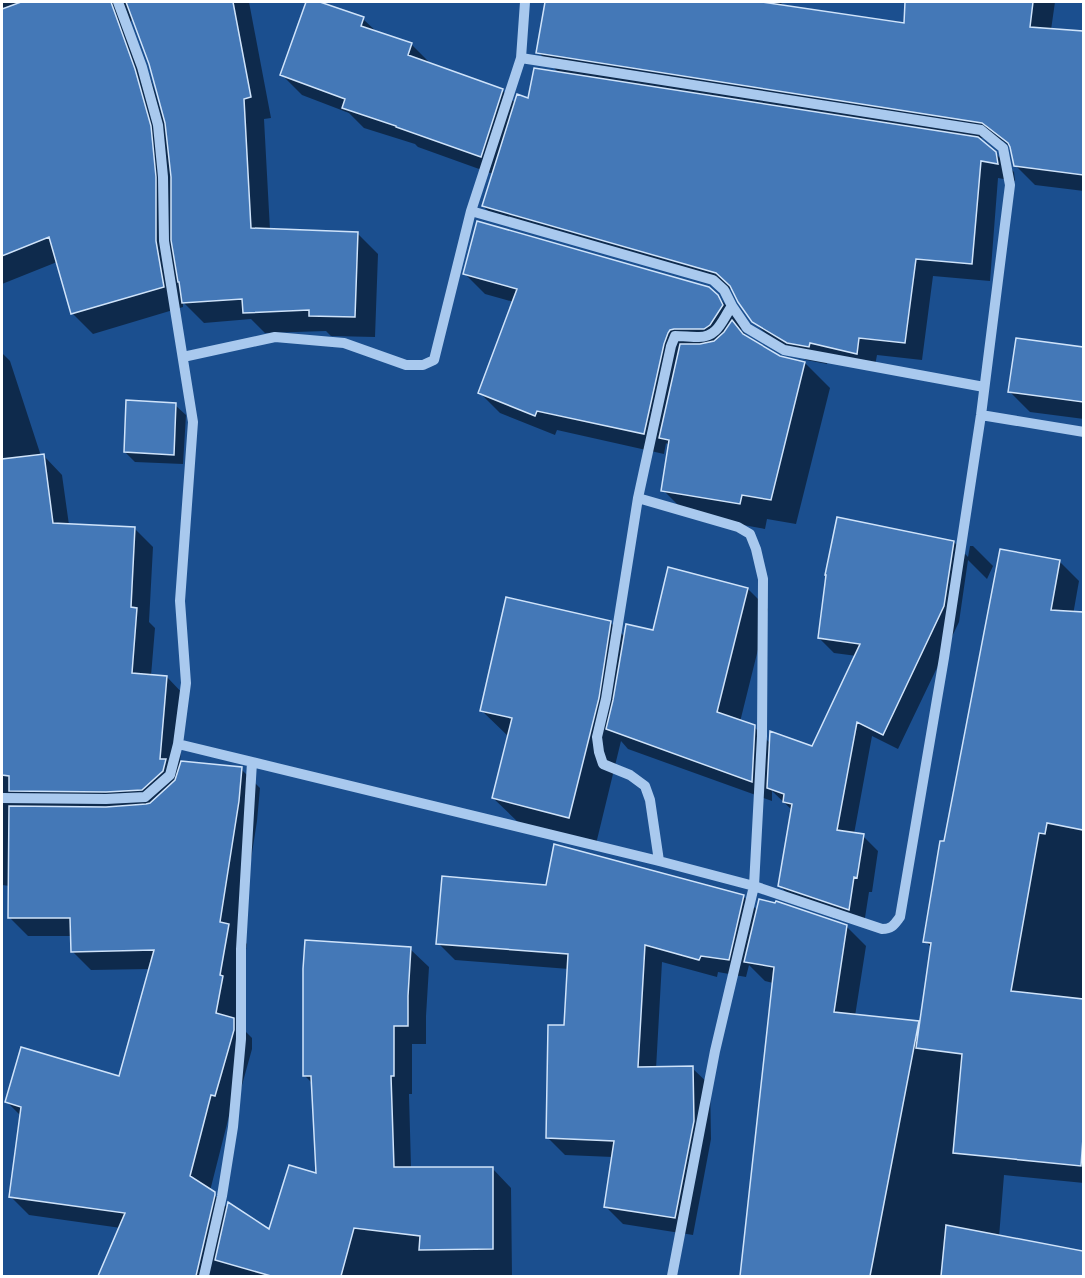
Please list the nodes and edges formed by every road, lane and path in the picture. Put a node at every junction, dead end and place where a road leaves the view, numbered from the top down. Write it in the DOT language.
graph roads {
  1 [pos="118,2"];
  2 [pos="525,2"];
  3 [pos="521,58"];
  4 [pos="471,211"];
  5 [pos="732,306"];
  6 [pos="183,357"];
  7 [pos="984,387"];
  8 [pos="981,415"];
  9 [pos="1083,432"];
  10 [pos="638,498"];
  11 [pos="178,744"];
  12 [pos="252,762"];
  13 [pos="2,798"];
  14 [pos="658,861"];
  15 [pos="754,886"];
  16 [pos="204,1276"];
  17 [pos="672,1276"];
  1 -- 6 [label="street"];
  2 -- 3 [label="street"];
  3 -- 4 [label="street"];
  3 -- 7 [label="street"];
  4 -- 5 [label="street"];
  4 -- 6 [label="street"];
  5 -- 7 [label="street"];
  5 -- 10 [label="street"];
  6 -- 11 [label="street"];
  7 -- 8 [label="street"];
  8 -- 9 [label="street"];
  8 -- 15 [label="street"];
  10 -- 14 [label="street"];
  10 -- 15 [label="street"];
  11 -- 12 [label="street"];
  11 -- 13 [label="street"];
  12 -- 14 [label="street"];
  12 -- 16 [label="street"];
  14 -- 15 [label="street"];
  15 -- 17 [label="street"];
}
